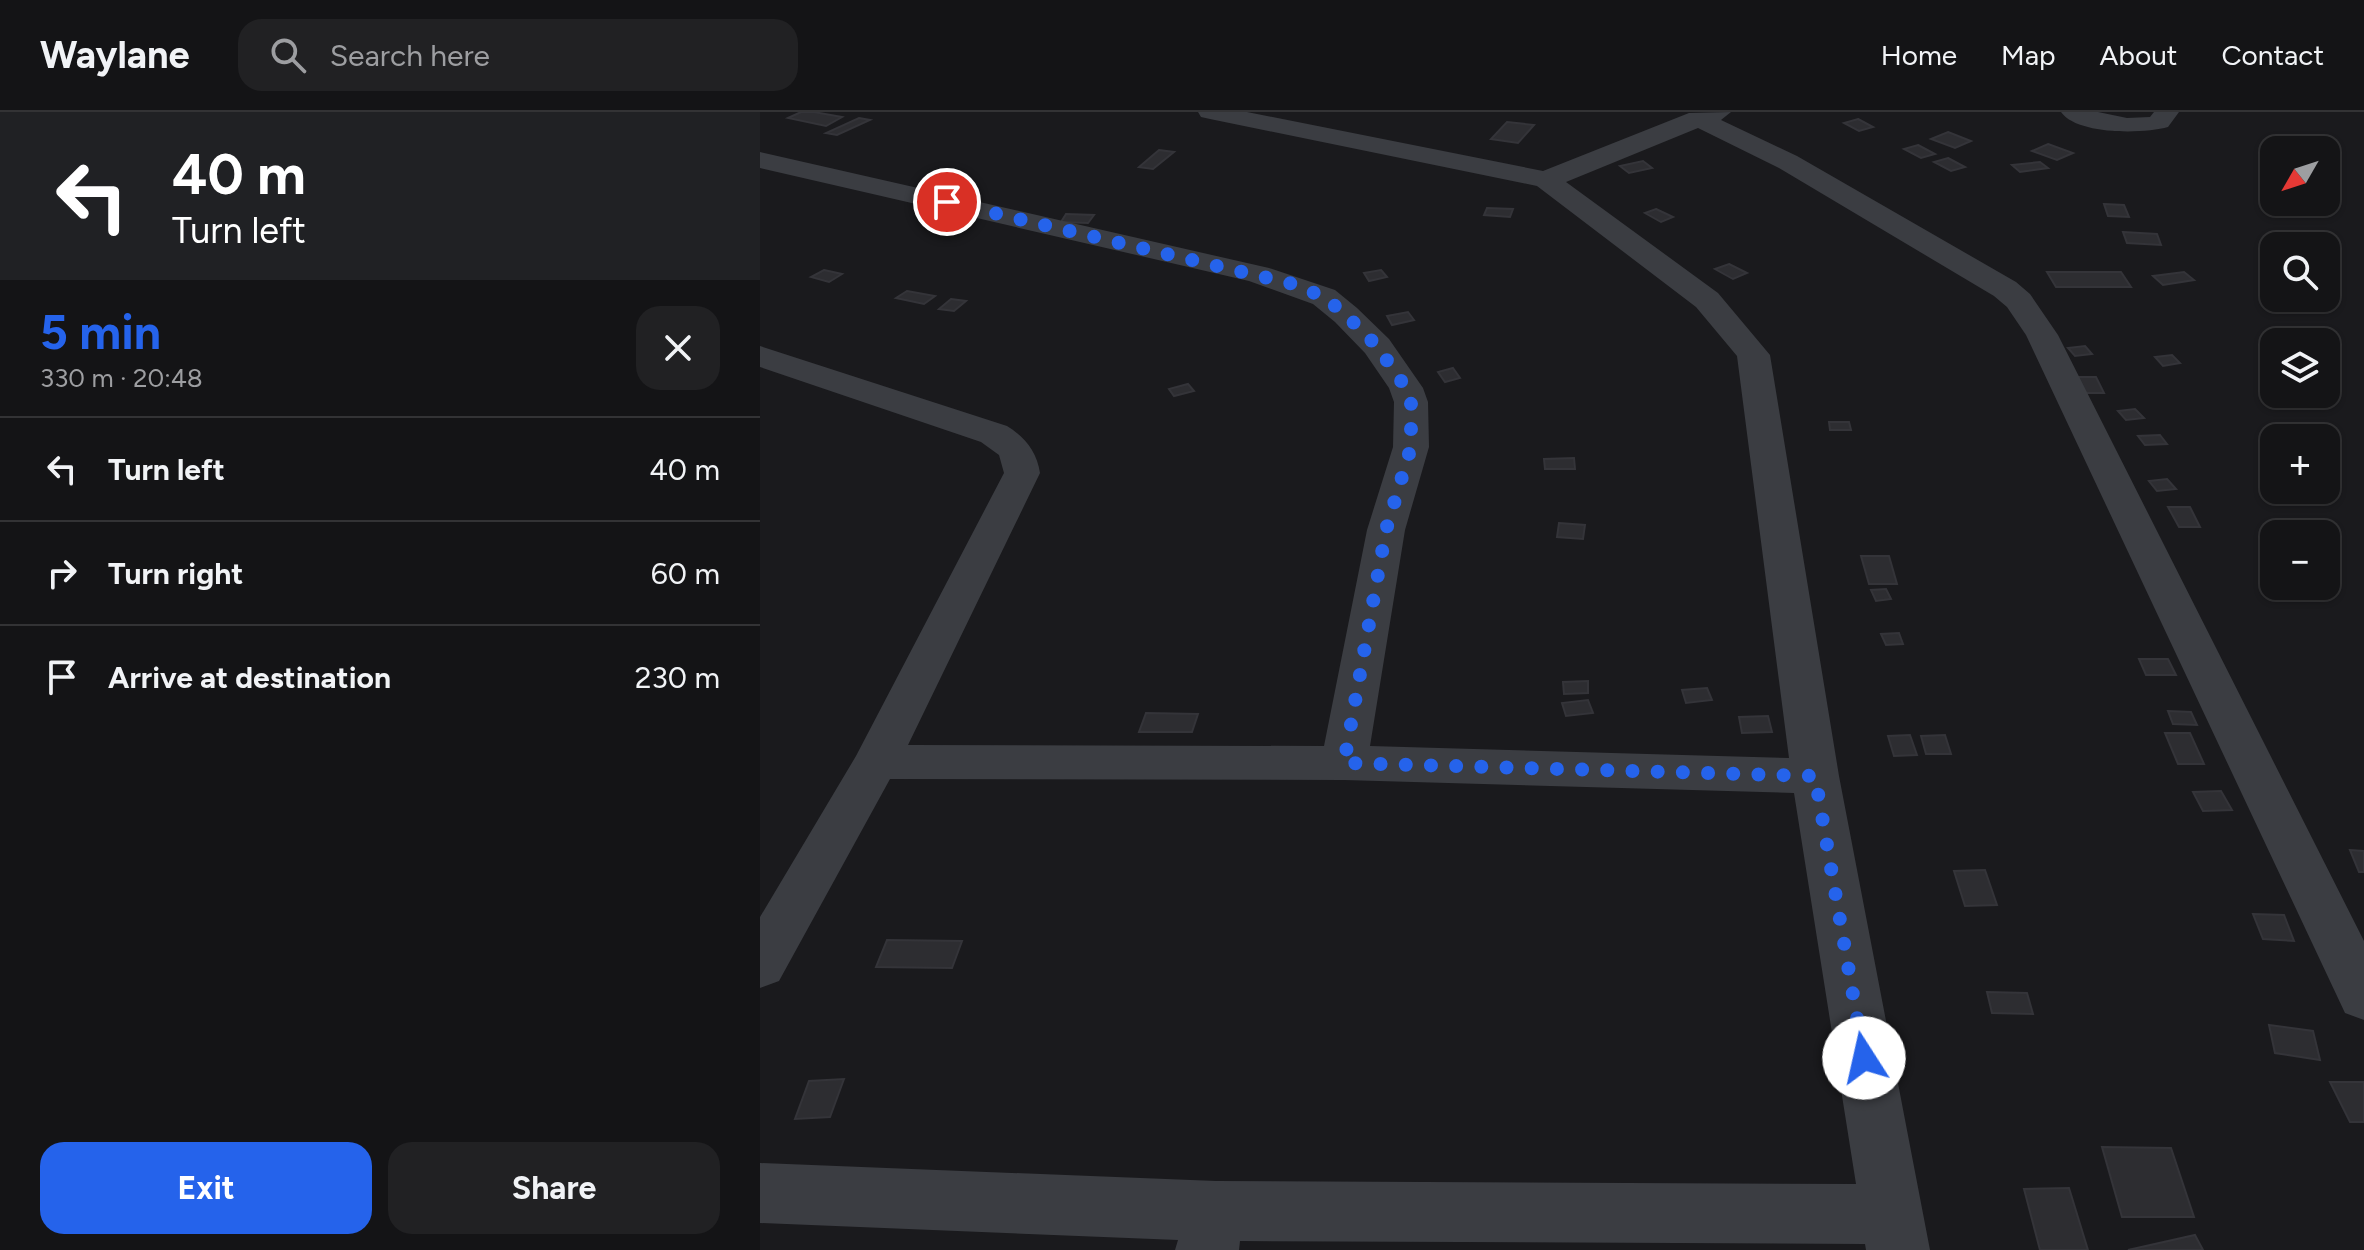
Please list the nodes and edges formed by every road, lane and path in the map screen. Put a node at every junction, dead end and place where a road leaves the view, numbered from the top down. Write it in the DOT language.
graph roads {
  1 [pos="1210,112"];
  2 [pos="2073,112"];
  3 [pos="2167,112"];
  4 [pos="1708,115"];
  5 [pos="1299,119"];
  6 [pos="760,160"];
  7 [pos="1546,180"];
  8 [pos="760,356"];
  9 [pos="876,762"];
  10 [pos="1344,763"];
  11 [pos="1815,776"];
  12 [pos="760,965"];
  13 [pos="2364,996"];
  14 [pos="760,1193"];
  15 [pos="1212,1231"];
  16 [pos="1895,1232"];
  1 -- 5 [label="street"];
  2 -- 3 [label="street"];
  4 -- 7 [label="street"];
  4 -- 13 [label="street"];
  5 -- 7 [label="street"];
  6 -- 10 [label="street"];
  7 -- 11 [label="street"];
  8 -- 9 [label="street"];
  9 -- 10 [label="street"];
  9 -- 12 [label="street"];
  10 -- 11 [label="street"];
  11 -- 16 [label="street"];
  14 -- 15 [label="street"];
  15 -- 16 [label="street"];
}
